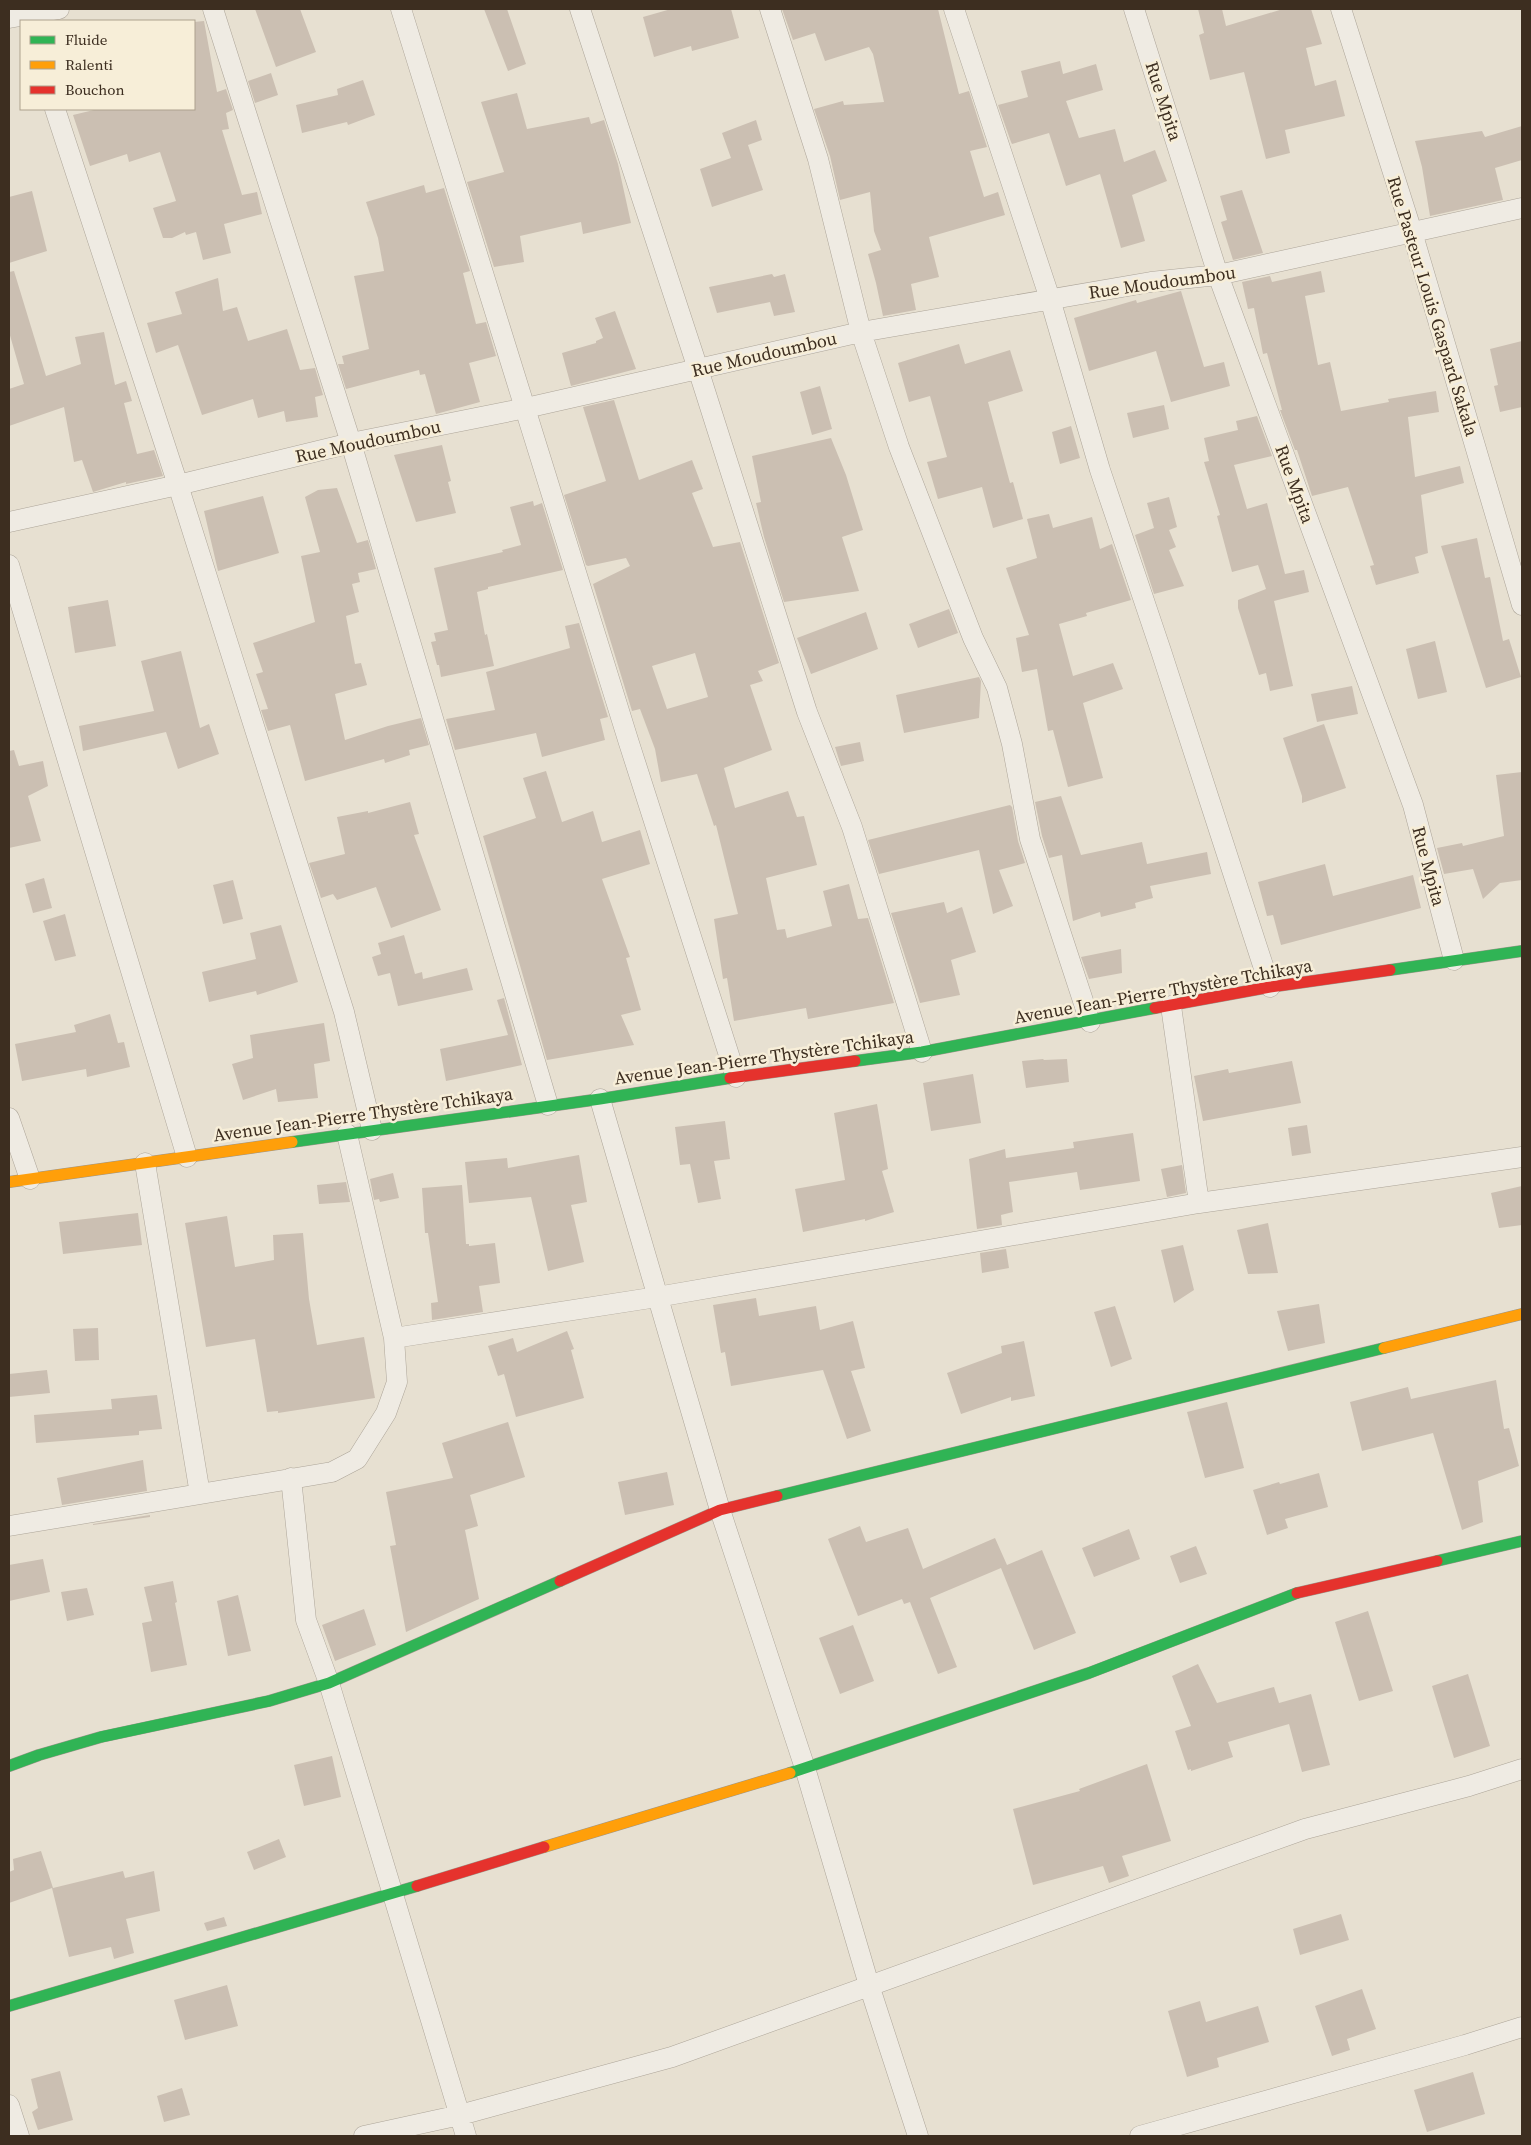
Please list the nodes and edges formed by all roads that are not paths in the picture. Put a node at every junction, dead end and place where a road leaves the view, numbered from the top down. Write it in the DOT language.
graph roads {
  1 [pos="59,9"];
  2 [pos="213,9"];
  3 [pos="401,9"];
  4 [pos="580,9"];
  5 [pos="770,9"];
  6 [pos="954,9"];
  7 [pos="1134,9"];
  8 [pos="1341,9"];
  9 [pos="21,16"];
  10 [pos="55,110"];
  11 [pos="1522,208"];
  12 [pos="1412,232"];
  13 [pos="1218,275"];
  14 [pos="1050,299"];
  15 [pos="862,332"];
  16 [pos="698,369"];
  17 [pos="526,408"];
  18 [pos="351,443"];
  19 [pos="178,485"];
  20 [pos="9,522"];
  21 [pos="9,565"];
  22 [pos="1522,605"];
  23 [pos="1522,951"];
  24 [pos="1454,960"];
  25 [pos="1270,987"];
  26 [pos="1171,1006"];
  27 [pos="1090,1022"];
  28 [pos="922,1052"];
  29 [pos="736,1076"];
  30 [pos="600,1099"];
  31 [pos="548,1105"];
  32 [pos="9,1118"];
  33 [pos="372,1130"];
  34 [pos="347,1134"];
  35 [pos="187,1157"];
  36 [pos="1522,1157"];
  37 [pos="145,1162"];
  38 [pos="30,1179"];
  39 [pos="9,1182"];
  40 [pos="1199,1203"];
  41 [pos="657,1297"];
  42 [pos="1522,1314"];
  43 [pos="394,1338"];
  44 [pos="291,1478"];
  45 [pos="200,1494"];
  46 [pos="720,1510"];
  47 [pos="9,1526"];
  48 [pos="1522,1541"];
  49 [pos="329,1683"];
  50 [pos="9,1766"];
  51 [pos="805,1768"];
  52 [pos="1522,1769"];
  53 [pos="393,1893"];
  54 [pos="869,1985"];
  55 [pos="9,2006"];
  56 [pos="1522,2026"];
  57 [pos="9,2105"];
  58 [pos="460,2114"];
  59 [pos="19,2136"];
  60 [pos="364,2136"];
  61 [pos="466,2136"];
  62 [pos="918,2136"];
  63 [pos="1140,2136"];
  1 -- 9 [label="street"];
  2 -- 18 [label="street"];
  3 -- 17 [label="street"];
  4 -- 16 [label="street"];
  5 -- 15 [label="street"];
  6 -- 14 [label="street"];
  7 -- 13 [label="street, Rue Mpita"];
  8 -- 12 [label="street, Rue Pasteur Louis Gaspard Sakala"];
  10 -- 19 [label="street"];
  11 -- 12 [label="street, Rue Moudoumbou"];
  12 -- 13 [label="street, Rue Moudoumbou"];
  12 -- 22 [label="street, Rue Pasteur Louis Gaspard Sakala"];
  13 -- 14 [label="street, Rue Moudoumbou"];
  13 -- 24 [label="street, Rue Mpita"];
  14 -- 15 [label="street, Rue Moudoumbou"];
  14 -- 25 [label="street"];
  15 -- 16 [label="street, Rue Moudoumbou"];
  15 -- 27 [label="street"];
  16 -- 17 [label="street, Rue Moudoumbou"];
  16 -- 28 [label="street"];
  17 -- 18 [label="street, Rue Moudoumbou"];
  17 -- 29 [label="street"];
  18 -- 19 [label="street, Rue Moudoumbou"];
  18 -- 31 [label="street"];
  19 -- 20 [label="street, Rue Moudoumbou"];
  19 -- 33 [label="street"];
  21 -- 35 [label="street"];
  23 -- 24 [label="street, Avenue Jean-Pierre Thystère Tchikaya"];
  24 -- 25 [label="street, Avenue Jean-Pierre Thystère Tchikaya"];
  25 -- 26 [label="street, Avenue Jean-Pierre Thystère Tchikaya"];
  26 -- 27 [label="street, Avenue Jean-Pierre Thystère Tchikaya"];
  26 -- 40 [label="street"];
  27 -- 28 [label="street, Avenue Jean-Pierre Thystère Tchikaya"];
  28 -- 29 [label="street, Avenue Jean-Pierre Thystère Tchikaya"];
  29 -- 30 [label="street, Avenue Jean-Pierre Thystère Tchikaya"];
  30 -- 31 [label="street, Avenue Jean-Pierre Thystère Tchikaya"];
  30 -- 41 [label="street"];
  31 -- 33 [label="street, Avenue Jean-Pierre Thystère Tchikaya"];
  32 -- 38 [label="street"];
  33 -- 34 [label="street, Avenue Jean-Pierre Thystère Tchikaya"];
  34 -- 35 [label="street, Avenue Jean-Pierre Thystère Tchikaya"];
  34 -- 43 [label="street"];
  35 -- 37 [label="street, Avenue Jean-Pierre Thystère Tchikaya"];
  36 -- 40 [label="street"];
  37 -- 38 [label="street, Avenue Jean-Pierre Thystère Tchikaya"];
  37 -- 45 [label="street"];
  38 -- 39 [label="street, Avenue Jean-Pierre Thystère Tchikaya"];
  40 -- 41 [label="street"];
  41 -- 43 [label="street"];
  41 -- 46 [label="street"];
  42 -- 46 [label="street"];
  43 -- 44 [label="street"];
  44 -- 45 [label="street"];
  44 -- 49 [label="street"];
  45 -- 47 [label="street"];
  46 -- 49 [label="street"];
  46 -- 51 [label="street"];
  48 -- 51 [label="street"];
  49 -- 50 [label="street"];
  49 -- 53 [label="street"];
  51 -- 53 [label="street"];
  51 -- 54 [label="street"];
  52 -- 54 [label="street"];
  53 -- 55 [label="street"];
  53 -- 58 [label="street"];
  54 -- 58 [label="street"];
  54 -- 62 [label="street"];
  56 -- 63 [label="street"];
  57 -- 59 [label="street"];
  58 -- 60 [label="street"];
  58 -- 61 [label="street"];
}
